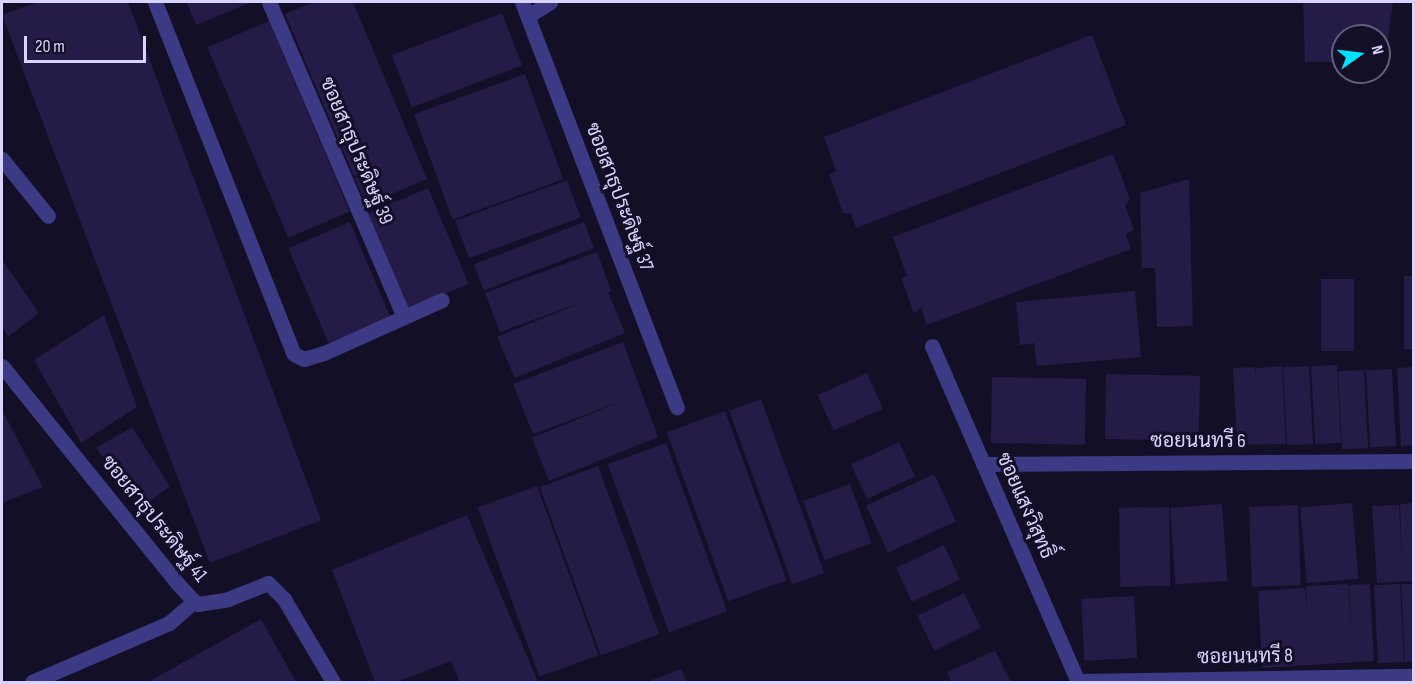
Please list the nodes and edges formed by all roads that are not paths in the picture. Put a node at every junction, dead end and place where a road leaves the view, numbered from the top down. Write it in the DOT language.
graph roads {
  1 [pos="155,2"];
  2 [pos="269,2"];
  3 [pos="550,2"];
  4 [pos="525,9"];
  5 [pos="2,159"];
  6 [pos="48,216"];
  7 [pos="442,300"];
  8 [pos="404,317"];
  9 [pos="932,346"];
  10 [pos="2,366"];
  11 [pos="676,407"];
  12 [pos="1413,461"];
  13 [pos="983,464"];
  14 [pos="194,601"];
  15 [pos="1413,676"];
  16 [pos="32,682"];
  17 [pos="333,682"];
  18 [pos="1078,682"];
  1 -- 8 [label="street"];
  2 -- 8 [label="street, ซอยสาธุประดิษฐ์ 39"];
  3 -- 4 [label="street"];
  4 -- 11 [label="street, ซอยสาธุประดิษฐ์ 37"];
  5 -- 6 [label="street"];
  7 -- 8 [label="street"];
  9 -- 13 [label="street, ซอยแสงวิสุทธิ์"];
  10 -- 14 [label="street, ซอยสาธุประดิษฐ์ 41"];
  12 -- 13 [label="street, ซอยนนทรี 6"];
  13 -- 18 [label="street, ซอยแสงวิสุทธิ์"];
  14 -- 16 [label="street"];
  14 -- 17 [label="street, ซอยสาธุประดิษฐ์ 41"];
  15 -- 18 [label="street, ซอยนนทรี 8"];
}
